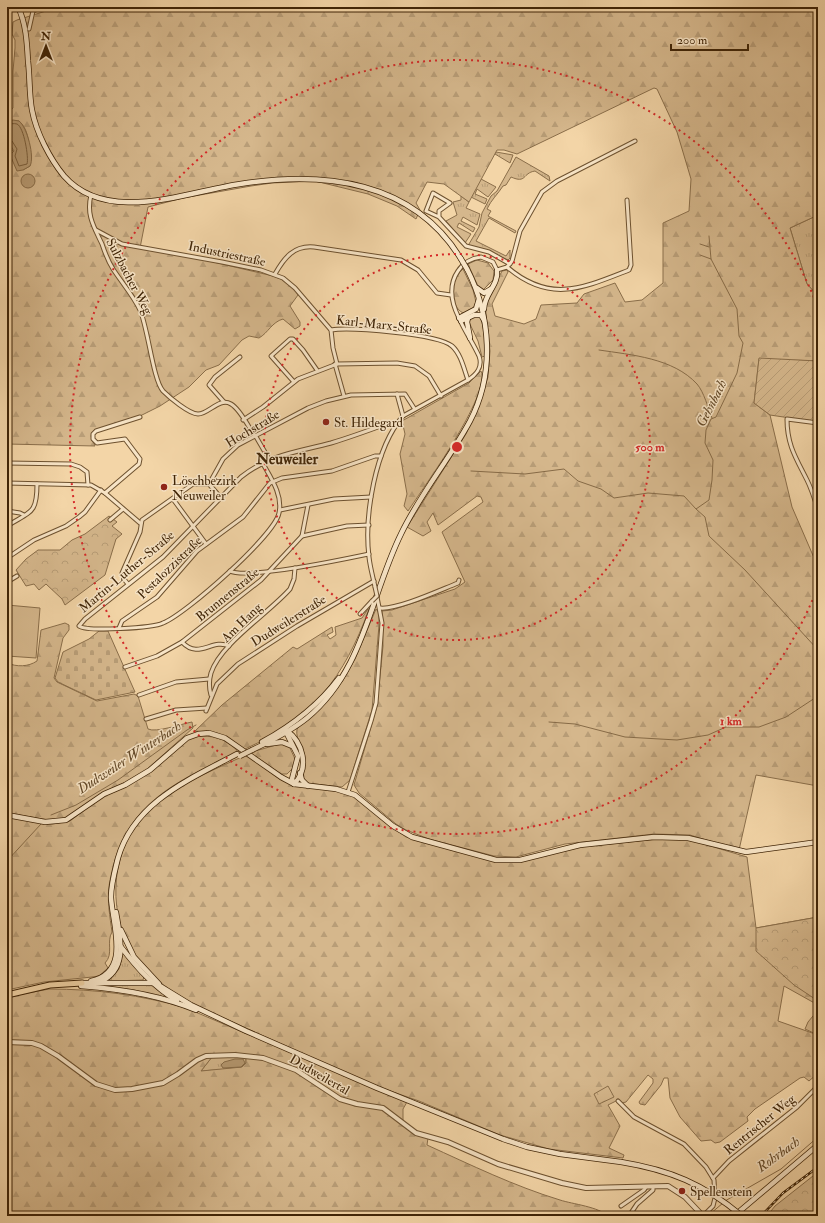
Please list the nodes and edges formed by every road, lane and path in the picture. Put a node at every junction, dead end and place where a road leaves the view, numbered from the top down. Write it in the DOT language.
graph roads {
  1 [pos="14,7"];
  2 [pos="43,7"];
  3 [pos="18,9"];
  4 [pos="33,9"];
  5 [pos="7,11"];
  6 [pos="29,29"];
  7 [pos="635,141"];
  8 [pos="91,195"];
  9 [pos="627,200"];
  10 [pos="438,217"];
  11 [pos="95,230"];
  12 [pos="509,266"];
  13 [pos="497,270"];
  14 [pos="275,274"];
  15 [pos="474,285"];
  16 [pos="492,288"];
  17 [pos="451,295"];
  18 [pos="479,295"];
  19 [pos="484,312"];
  20 [pos="468,318"];
  21 [pos="460,319"];
  22 [pos="486,323"];
  23 [pos="331,330"];
  24 [pos="470,338"];
  25 [pos="240,357"];
  26 [pos="336,364"];
  27 [pos="317,370"];
  28 [pos="468,380"];
  29 [pos="294,382"];
  30 [pos="398,394"];
  31 [pos="344,396"];
  32 [pos="441,396"];
  33 [pos="224,402"];
  34 [pos="414,408"];
  35 [pos="402,416"];
  36 [pos="140,417"];
  37 [pos="243,420"];
  38 [pos="818,423"];
  39 [pos="396,425"];
  40 [pos="818,434"];
  41 [pos="254,435"];
  42 [pos="381,456"];
  43 [pos="269,459"];
  44 [pos="7,462"];
  45 [pos="262,462"];
  46 [pos="273,481"];
  47 [pos="7,483"];
  48 [pos="37,484"];
  49 [pos="88,484"];
  50 [pos="209,484"];
  51 [pos="101,490"];
  52 [pos="105,493"];
  53 [pos="371,497"];
  54 [pos="221,498"];
  55 [pos="173,499"];
  56 [pos="308,505"];
  57 [pos="123,509"];
  58 [pos="280,510"];
  59 [pos="818,510"];
  60 [pos="7,512"];
  61 [pos="24,515"];
  62 [pos="110,520"];
  63 [pos="140,523"];
  64 [pos="369,525"];
  65 [pos="7,526"];
  66 [pos="193,527"];
  67 [pos="302,536"];
  68 [pos="206,544"];
  69 [pos="369,554"];
  70 [pos="7,558"];
  71 [pos="295,568"];
  72 [pos="230,571"];
  73 [pos="270,571"];
  74 [pos="17,576"];
  75 [pos="459,580"];
  76 [pos="374,581"];
  77 [pos="7,582"];
  78 [pos="128,584"];
  79 [pos="377,596"];
  80 [pos="380,608"];
  81 [pos="360,614"];
  82 [pos="119,628"];
  83 [pos="182,642"];
  84 [pos="229,646"];
  85 [pos="359,646"];
  86 [pos="125,667"];
  87 [pos="209,680"];
  88 [pos="218,684"];
  89 [pos="139,695"];
  90 [pos="211,696"];
  91 [pos="146,719"];
  92 [pos="298,725"];
  93 [pos="286,731"];
  94 [pos="295,740"];
  95 [pos="294,747"];
  96 [pos="253,748"];
  97 [pos="296,768"];
  98 [pos="300,773"];
  99 [pos="281,777"];
  100 [pos="294,784"];
  101 [pos="308,786"];
  102 [pos="348,792"];
  103 [pos="7,815"];
  104 [pos="818,842"];
  105 [pos="114,879"];
  106 [pos="118,921"];
  107 [pos="116,937"];
  108 [pos="121,947"];
  109 [pos="151,982"];
  110 [pos="100,983"];
  111 [pos="82,984"];
  112 [pos="165,988"];
  113 [pos="7,995"];
  114 [pos="186,1006"];
  115 [pos="246,1030"];
  116 [pos="7,1042"];
  117 [pos="818,1086"];
  118 [pos="618,1101"];
  119 [pos="818,1145"];
  120 [pos="713,1178"];
  121 [pos="646,1187"];
  122 [pos="653,1187"];
  123 [pos="621,1206"];
  124 [pos="629,1216"];
  125 [pos="703,1216"];
  126 [pos="734,1216"];
  127 [pos="742,1216"];
  1 -- 5 [label="street"];
  2 -- 4 [label="street"];
  3 -- 8 [label="main road"];
  4 -- 6 [label="street"];
  7 -- 12 [label="street"];
  8 -- 11 [label="street, Sulzbacher Weg"];
  8 -- 15 [label="main road, bridge"];
  9 -- 12 [label="street"];
  10 -- 10 [label="street"];
  10 -- 12 [label="street"];
  11 -- 14 [label="street, Industriestraße"];
  11 -- 33 [label="street, Sulzbacher Weg"];
  12 -- 13 [label="street"];
  13 -- 16 [label="main road"];
  13 -- 17 [label="street"];
  14 -- 17 [label="street, Industriestraße"];
  14 -- 23 [label="street, Karl-Marx-Straße"];
  15 -- 16 [label="main road"];
  15 -- 18 [label="main road"];
  16 -- 19 [label="main road"];
  17 -- 21 [label="street"];
  18 -- 19 [label="main road"];
  18 -- 21 [label="main road"];
  19 -- 22 [label="main road"];
  20 -- 21 [label="main road"];
  20 -- 22 [label="main road"];
  20 -- 24 [label="main road"];
  21 -- 24 [label="street"];
  22 -- 85 [label="main road"];
  23 -- 26 [label="street"];
  23 -- 28 [label="street, Karl-Marx-Straße"];
  24 -- 28 [label="street"];
  25 -- 33 [label="street"];
  26 -- 27 [label="street"];
  26 -- 31 [label="street"];
  26 -- 32 [label="street"];
  27 -- 29 [label="street"];
  27 -- 29 [label="street"];
  28 -- 32 [label="street"];
  29 -- 37 [label="street"];
  30 -- 31 [label="street, Hochstraße"];
  30 -- 34 [label="street"];
  30 -- 35 [label="street"];
  31 -- 41 [label="street, Hochstraße"];
  32 -- 34 [label="street"];
  33 -- 37 [label="street"];
  34 -- 35 [label="street"];
  35 -- 39 [label="street"];
  36 -- 52 [label="street"];
  37 -- 41 [label="street"];
  38 -- 40 [label="street"];
  38 -- 59 [label="street"];
  39 -- 42 [label="street"];
  39 -- 43 [label="street, Martin-Luther-Straße"];
  41 -- 43 [label="street"];
  41 -- 50 [label="street, Hochstraße"];
  42 -- 46 [label="street"];
  42 -- 53 [label="street"];
  43 -- 45 [label="street, Martin-Luther-Straße"];
  44 -- 49 [label="street"];
  45 -- 46 [label="street"];
  45 -- 54 [label="street, Martin-Luther-Straße"];
  46 -- 58 [label="street"];
  46 -- 68 [label="street, Pestalozzistraße"];
  47 -- 48 [label="street"];
  48 -- 49 [label="street"];
  48 -- 61 [label="street"];
  49 -- 51 [label="street"];
  50 -- 54 [label="street"];
  50 -- 55 [label="street"];
  51 -- 52 [label="street"];
  51 -- 70 [label="street"];
  52 -- 57 [label="street"];
  53 -- 56 [label="street"];
  53 -- 64 [label="street"];
  54 -- 66 [label="street, Martin-Luther-Straße"];
  55 -- 63 [label="street"];
  55 -- 66 [label="street"];
  56 -- 58 [label="street"];
  56 -- 67 [label="street"];
  57 -- 62 [label="street"];
  57 -- 63 [label="street"];
  58 -- 72 [label="street"];
  60 -- 61 [label="street"];
  61 -- 65 [label="street"];
  63 -- 78 [label="street"];
  64 -- 67 [label="street"];
  64 -- 69 [label="street"];
  66 -- 68 [label="street"];
  66 -- 78 [label="street, Martin-Luther-Straße"];
  67 -- 73 [label="street, Brunnenstraße"];
  68 -- 82 [label="street, Pestalozzistraße"];
  69 -- 71 [label="street"];
  69 -- 76 [label="street"];
  71 -- 73 [label="street"];
  71 -- 84 [label="street, Am Hang"];
  72 -- 73 [label="street"];
  72 -- 82 [label="street"];
  73 -- 83 [label="street, Brunnenstraße"];
  74 -- 77 [label="street"];
  75 -- 80 [label="street"];
  76 -- 79 [label="street, bridge"];
  76 -- 88 [label="street, Dudweilerstraße"];
  78 -- 82 [label="street, Martin-Luther-Straße"];
  79 -- 80 [label="street, bridge"];
  79 -- 81 [label="street, bridge"];
  80 -- 102 [label="street"];
  83 -- 84 [label="street"];
  83 -- 86 [label="street, Brunnenstraße"];
  84 -- 87 [label="street, Am Hang"];
  85 -- 92 [label="main road"];
  85 -- 93 [label="main road"];
  87 -- 88 [label="street"];
  87 -- 89 [label="street"];
  87 -- 90 [label="street"];
  88 -- 90 [label="street, Dudweilerstraße"];
  90 -- 91 [label="street, Dudweilerstraße"];
  92 -- 93 [label="main road"];
  92 -- 94 [label="main road"];
  93 -- 94 [label="main road"];
  93 -- 95 [label="main road"];
  93 -- 96 [label="main road"];
  93 -- 96 [label="main road"];
  94 -- 98 [label="main road"];
  95 -- 96 [label="main road"];
  95 -- 97 [label="main road"];
  96 -- 105 [label="main road, bridge"];
  97 -- 99 [label="main road"];
  97 -- 100 [label="main road"];
  98 -- 100 [label="main road"];
  98 -- 101 [label="main road"];
  99 -- 100 [label="main road"];
  99 -- 103 [label="main road"];
  100 -- 101 [label="main road"];
  101 -- 102 [label="main road"];
  102 -- 104 [label="main road"];
  105 -- 106 [label="main road"];
  105 -- 107 [label="main road"];
  106 -- 108 [label="main road"];
  106 -- 112 [label="main road"];
  107 -- 108 [label="main road"];
  107 -- 111 [label="main road"];
  108 -- 109 [label="main road"];
  108 -- 110 [label="main road"];
  109 -- 110 [label="main road"];
  109 -- 112 [label="main road"];
  109 -- 114 [label="main road"];
  110 -- 111 [label="main road"];
  111 -- 113 [label="highway"];
  111 -- 114 [label="main road"];
  112 -- 115 [label="main road"];
  114 -- 115 [label="main road"];
  115 -- 127 [label="main road, bridge"];
  116 -- 121 [label="street, Dudweilertal"];
  117 -- 120 [label="street, Rentrischer Weg"];
  118 -- 120 [label="street"];
  119 -- 126 [label="main road"];
  120 -- 125 [label="street"];
  121 -- 122 [label="street, Dudweilertal"];
  121 -- 123 [label="street"];
  122 -- 124 [label="street"];
  122 -- 125 [label="street, Dudweilertal"];
}
